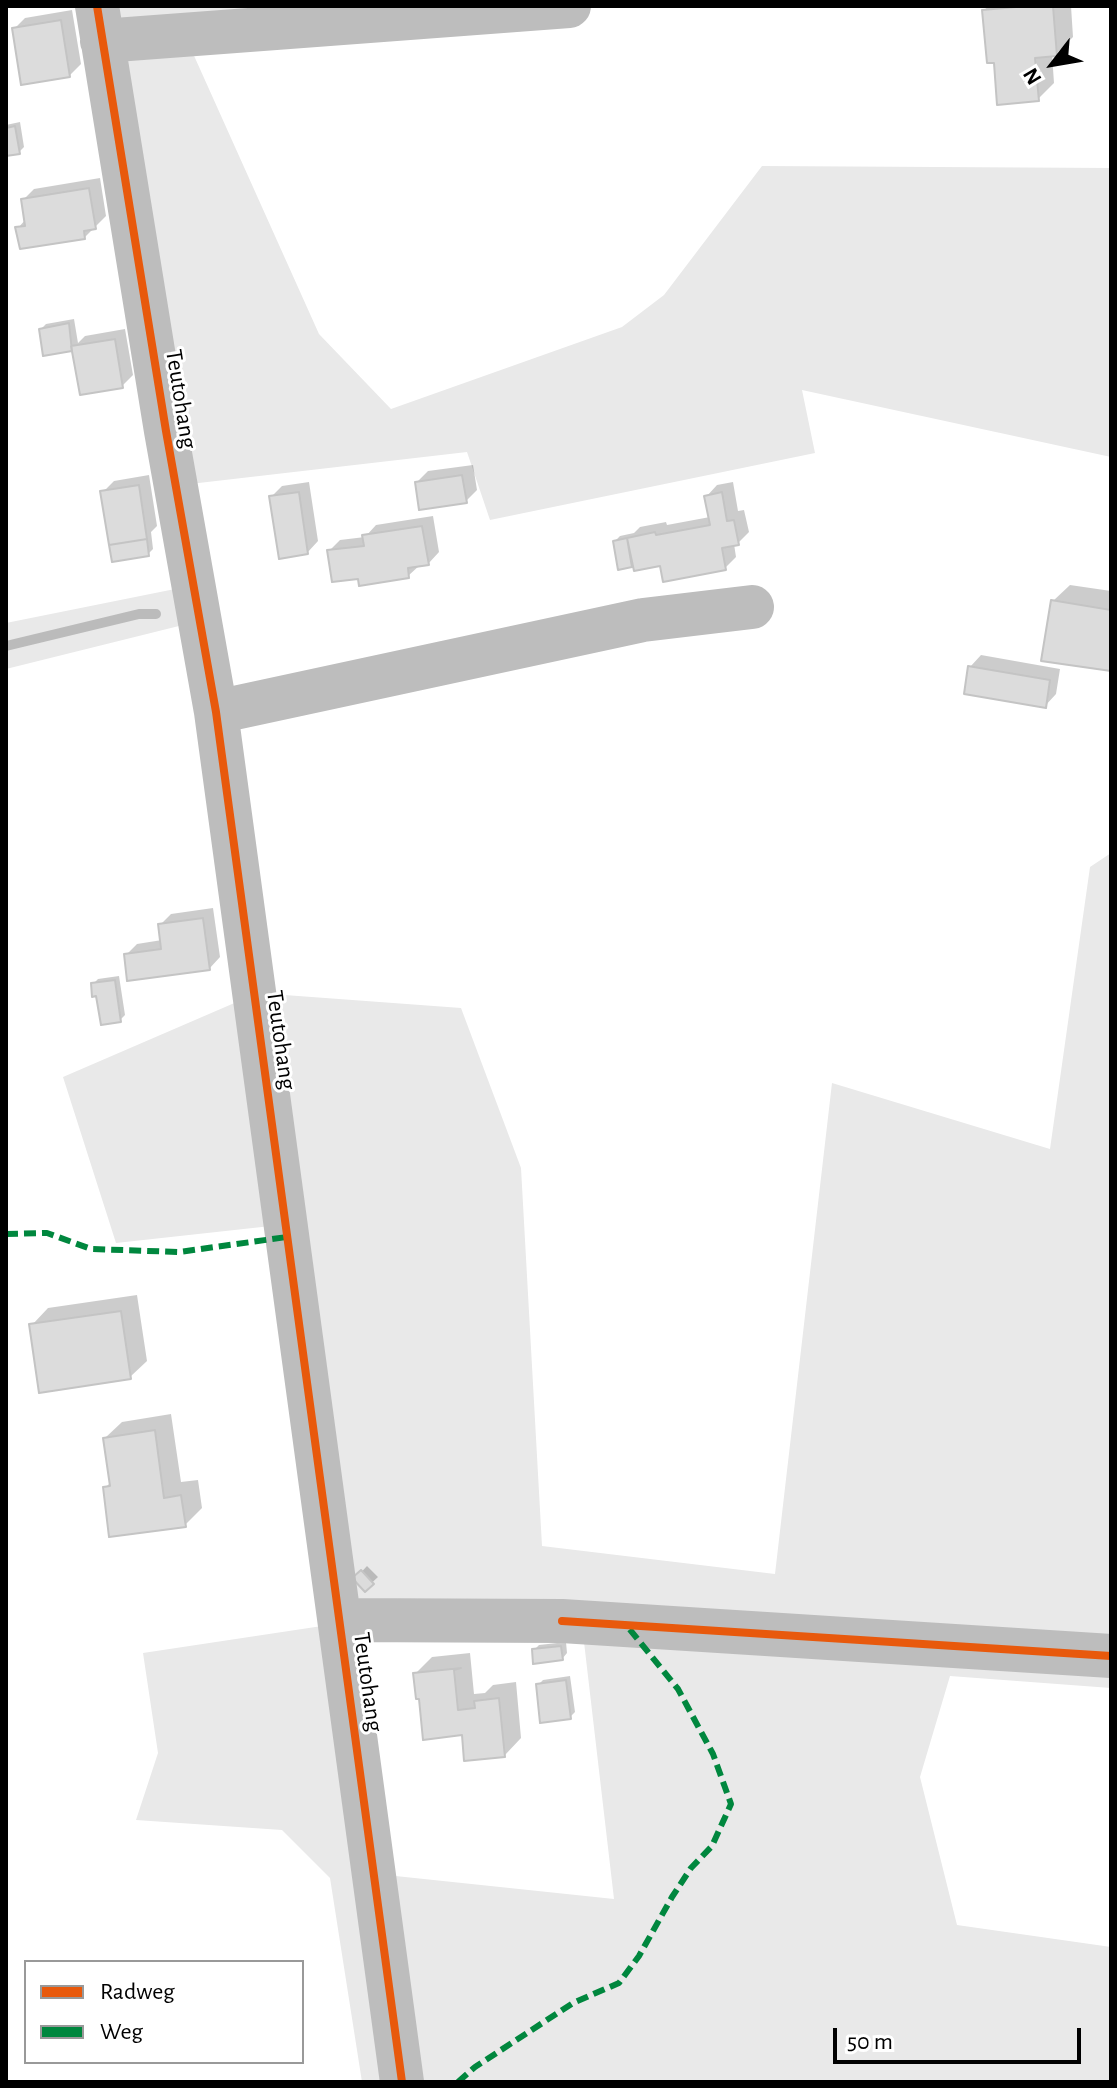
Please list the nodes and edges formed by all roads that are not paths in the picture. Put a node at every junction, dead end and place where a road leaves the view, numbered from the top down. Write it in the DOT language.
graph roads {
  1 [pos="569,6"];
  2 [pos="99,23"];
  3 [pos="752,607"];
  4 [pos="216,712"];
  5 [pos="340,1620"];
  6 [pos="1111,1656"];
  7 [pos="402,2082"];
  1 -- 2 [label="street"];
  2 -- 4 [label="street, Teutohang"];
  3 -- 4 [label="street"];
  4 -- 5 [label="street, Teutohang"];
  5 -- 6 [label="street"];
  5 -- 7 [label="street, Teutohang"];
}
